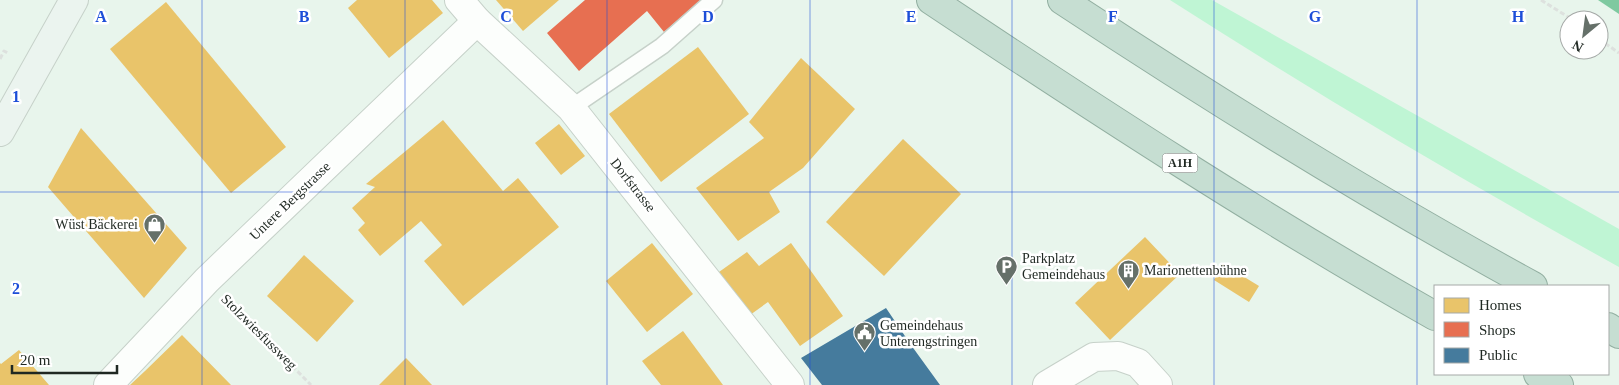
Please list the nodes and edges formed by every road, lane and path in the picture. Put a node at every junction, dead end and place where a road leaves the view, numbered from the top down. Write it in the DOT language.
graph roads {
  1 [pos="74,0"];
  2 [pos="459,0"];
  3 [pos="714,0"];
  4 [pos="931,0"];
  5 [pos="1062,0"];
  6 [pos="1541,0"];
  7 [pos="1559,11"];
  8 [pos="477,21"];
  9 [pos="572,108"];
  10 [pos="0,132"];
  11 [pos="208,280"];
  12 [pos="1531,285"];
  13 [pos="1434,315"];
  14 [pos="1540,375"];
  15 [pos="108,385"];
  16 [pos="311,385"];
  17 [pos="790,385"];
  18 [pos="1047,385"];
  19 [pos="1158,385"];
  20 [pos="1559,385"];
  1 -- 10 [label="main road"];
  2 -- 8 [label="street, Dorfstrasse"];
  3 -- 9 [label="lane"];
  4 -- 13 [label="highway, A1H"];
  5 -- 12 [label="highway"];
  6 -- 7 [label="path"];
  8 -- 9 [label="street, Dorfstrasse"];
  8 -- 11 [label="street, Untere Bergstrasse"];
  9 -- 17 [label="street, Dorfstrasse"];
  11 -- 15 [label="street, Untere Bergstrasse"];
  11 -- 16 [label="path, Stolzwiesfussweg"];
  14 -- 20 [label="highway"];
  18 -- 19 [label="street"];
}
